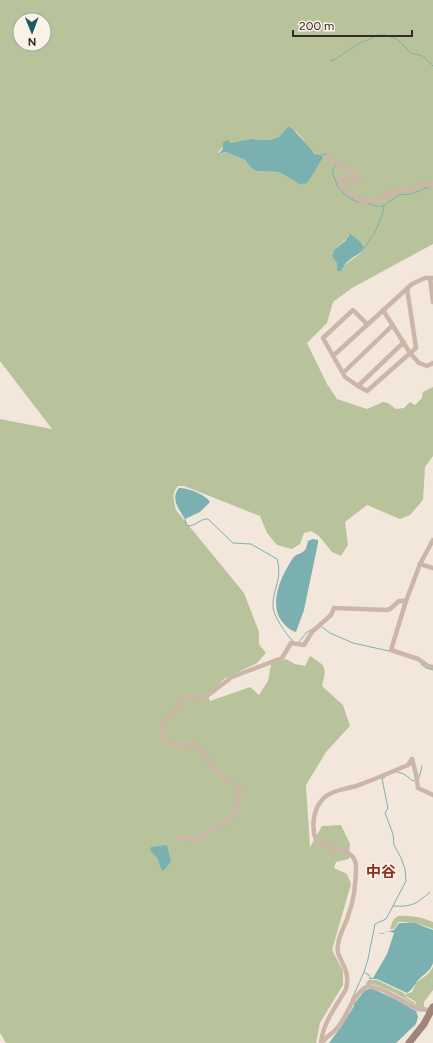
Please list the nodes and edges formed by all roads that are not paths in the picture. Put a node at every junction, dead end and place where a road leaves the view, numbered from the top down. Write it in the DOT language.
graph roads {
  1 [pos="328,157"];
  2 [pos="432,184"];
  3 [pos="431,278"];
  4 [pos="408,288"];
  5 [pos="432,291"];
  6 [pos="433,302"];
  7 [pos="383,310"];
  8 [pos="367,324"];
  9 [pos="393,325"];
  10 [pos="404,342"];
  11 [pos="410,353"];
  12 [pos="333,356"];
  13 [pos="433,363"];
  14 [pos="343,373"];
  15 [pos="358,386"];
  16 [pos="433,540"];
  17 [pos="420,564"];
  18 [pos="433,568"];
  19 [pos="406,601"];
  20 [pos="433,667"];
  21 [pos="433,795"];
  22 [pos="177,837"];
  23 [pos="432,1009"];
  24 [pos="321,1043"];
  25 [pos="409,1043"];
  1 -- 2 [label="street"];
  3 -- 4 [label="street"];
  3 -- 5 [label="street"];
  4 -- 7 [label="street"];
  4 -- 11 [label="street"];
  5 -- 6 [label="street"];
  7 -- 8 [label="street"];
  7 -- 9 [label="street"];
  8 -- 12 [label="street"];
  8 -- 12 [label="street"];
  9 -- 10 [label="street"];
  9 -- 14 [label="street"];
  10 -- 11 [label="street"];
  10 -- 15 [label="street"];
  11 -- 13 [label="street"];
  11 -- 15 [label="street"];
  12 -- 14 [label="street"];
  14 -- 15 [label="street"];
  16 -- 17 [label="street"];
  17 -- 18 [label="street"];
  17 -- 19 [label="street"];
  19 -- 20 [label="street"];
  19 -- 22 [label="street"];
  21 -- 24 [label="street"];
  23 -- 24 [label="street"];
  23 -- 25 [label="main road"];
}
